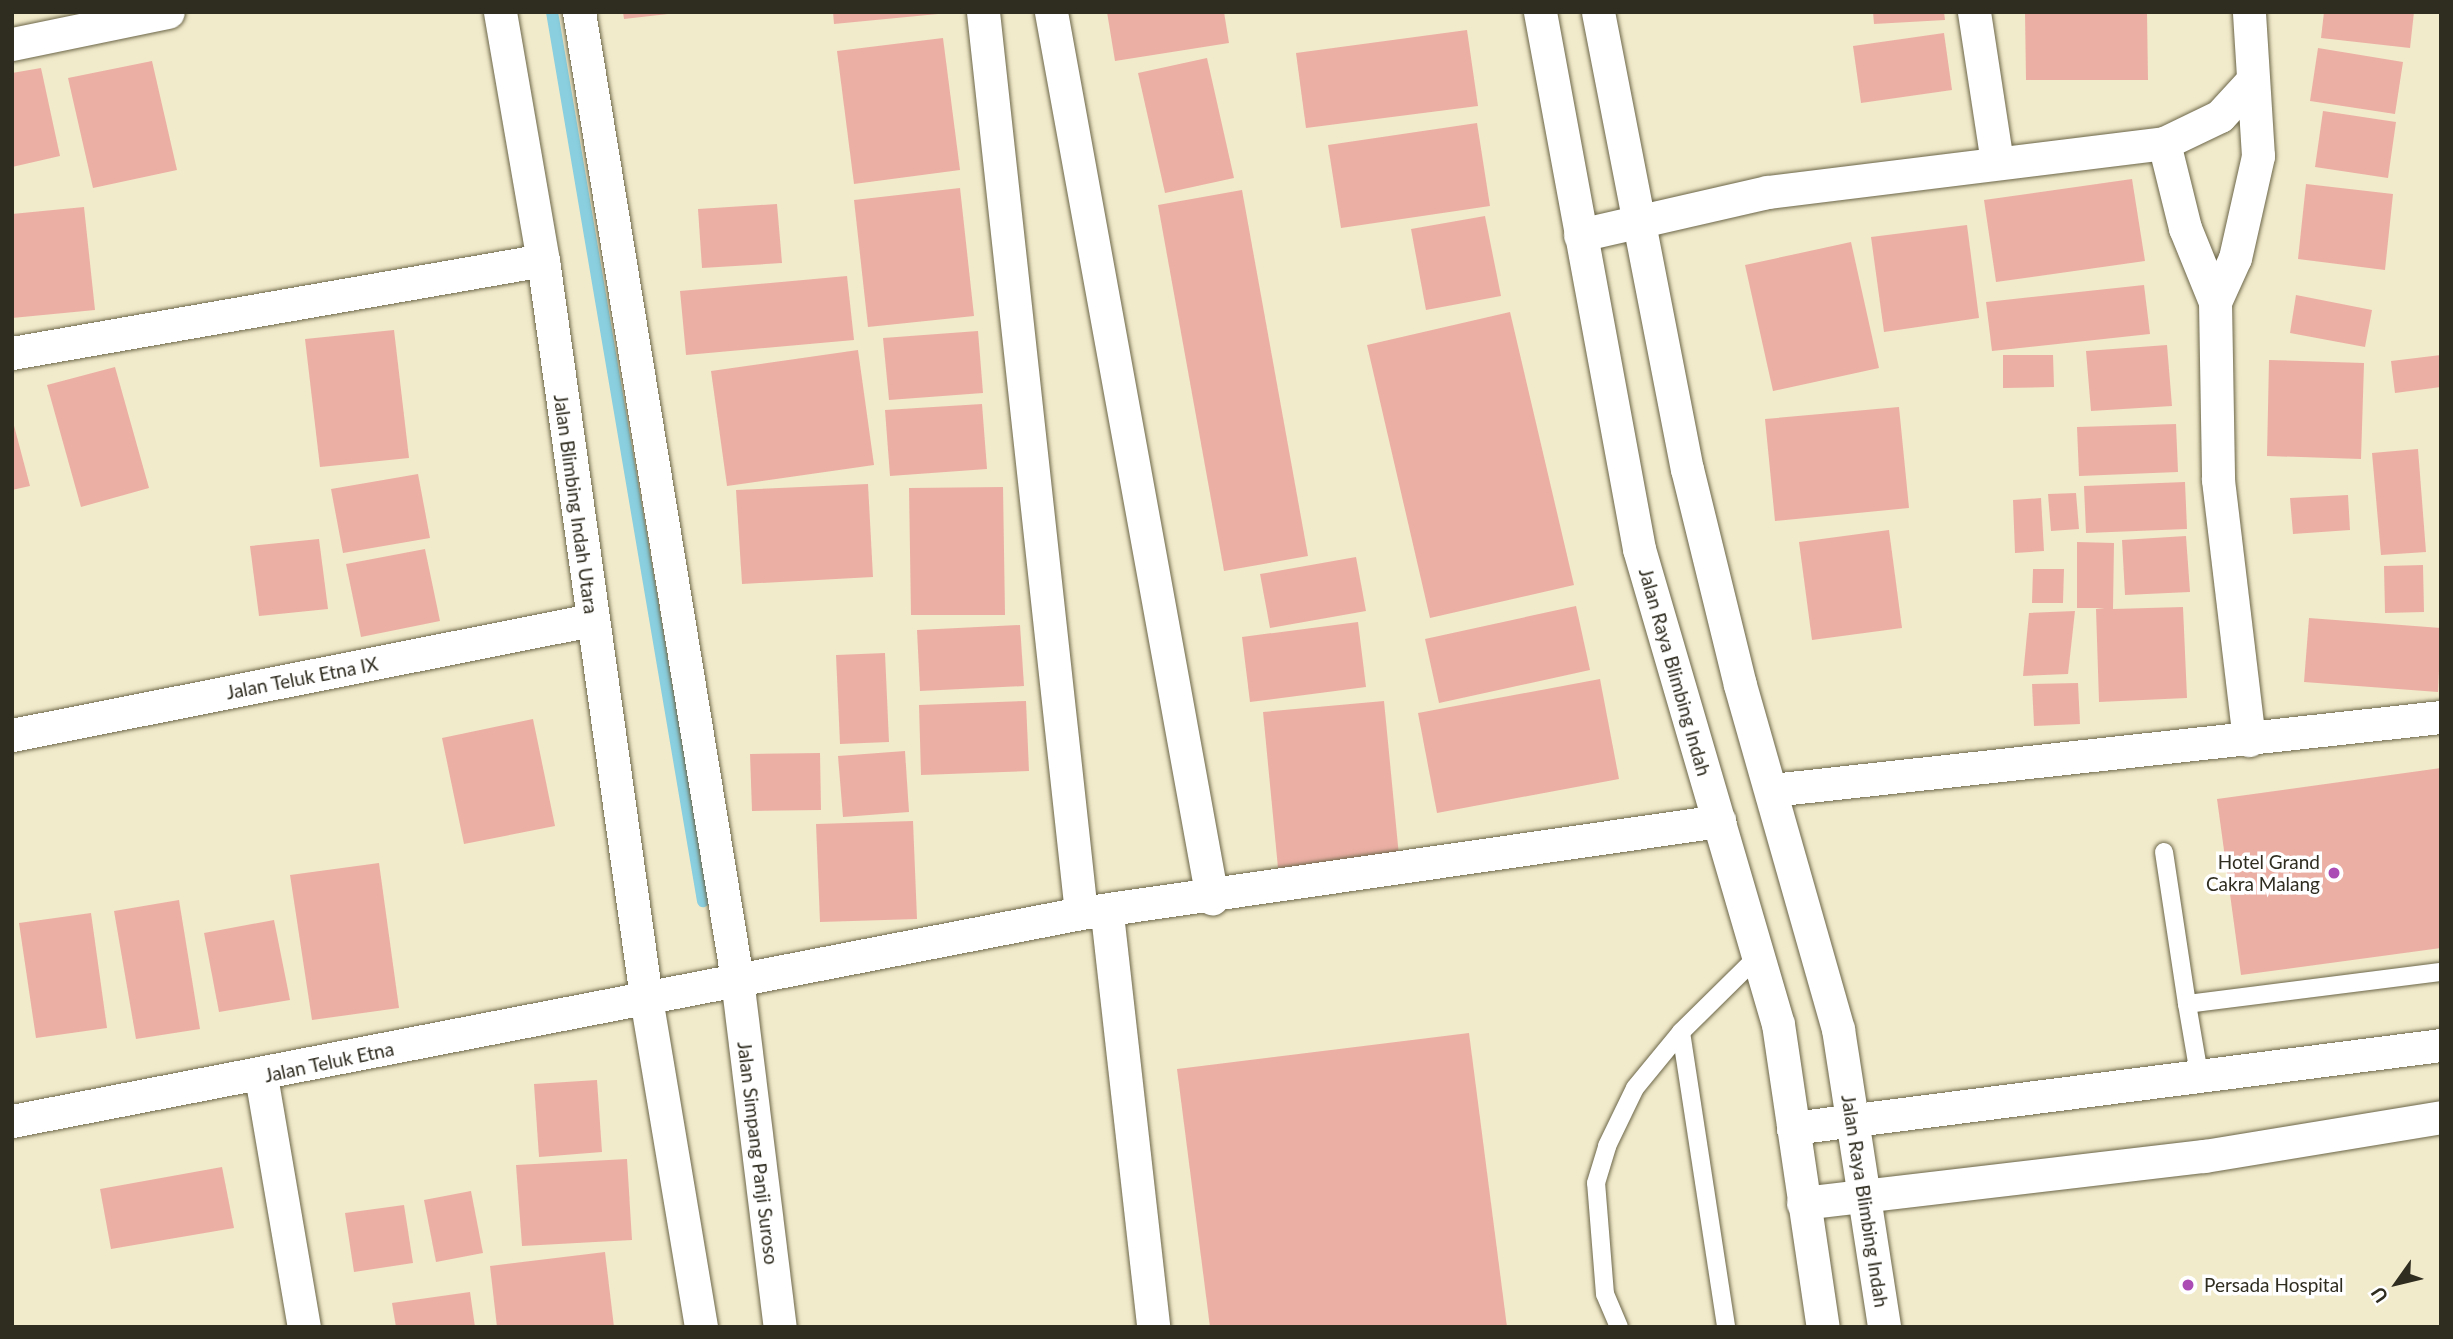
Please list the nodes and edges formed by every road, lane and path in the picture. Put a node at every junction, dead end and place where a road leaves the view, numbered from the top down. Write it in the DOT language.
graph roads {
  1 [pos="168,12"];
  2 [pos="500,12"];
  3 [pos="579,12"];
  4 [pos="983,12"];
  5 [pos="1051,12"];
  6 [pos="1540,12"];
  7 [pos="1598,12"];
  8 [pos="1974,12"];
  9 [pos="2249,12"];
  10 [pos="12,44"];
  11 [pos="2251,82"];
  12 [pos="2164,142"];
  13 [pos="1997,162"];
  14 [pos="1639,222"];
  15 [pos="1580,235"];
  16 [pos="543,260"];
  17 [pos="2215,302"];
  18 [pos="12,353"];
  19 [pos="592,620"];
  20 [pos="2441,717"];
  21 [pos="12,735"];
  22 [pos="2249,740"];
  23 [pos="1772,790"];
  24 [pos="1719,821"];
  25 [pos="2164,852"];
  26 [pos="1212,898"];
  27 [pos="1094,914"];
  28 [pos="1758,956"];
  29 [pos="2441,972"];
  30 [pos="737,979"];
  31 [pos="646,998"];
  32 [pos="2187,1004"];
  33 [pos="1681,1032"];
  34 [pos="2441,1045"];
  35 [pos="261,1076"];
  36 [pos="2200,1080"];
  37 [pos="2441,1117"];
  38 [pos="1853,1120"];
  39 [pos="12,1121"];
  40 [pos="1793,1128"];
  41 [pos="1865,1195"];
  42 [pos="1803,1203"];
  43 [pos="303,1327"];
  44 [pos="701,1327"];
  45 [pos="780,1327"];
  46 [pos="1153,1327"];
  47 [pos="1619,1327"];
  48 [pos="1726,1327"];
  49 [pos="1824,1327"];
  50 [pos="1884,1327"];
  1 -- 10 [label="street"];
  2 -- 16 [label="street, Jalan Blimbing Indah Utara"];
  3 -- 30 [label="street"];
  4 -- 27 [label="street"];
  5 -- 26 [label="street"];
  6 -- 15 [label="street, Jalan Raya Blimbing Indah"];
  7 -- 14 [label="street, Jalan Raya Blimbing Indah"];
  8 -- 13 [label="street"];
  9 -- 11 [label="street"];
  11 -- 12 [label="street"];
  11 -- 17 [label="street"];
  12 -- 13 [label="street"];
  12 -- 17 [label="street"];
  13 -- 14 [label="street"];
  14 -- 15 [label="street"];
  14 -- 23 [label="street, Jalan Raya Blimbing Indah"];
  15 -- 24 [label="street, Jalan Raya Blimbing Indah"];
  16 -- 18 [label="street"];
  16 -- 19 [label="street, Jalan Blimbing Indah Utara"];
  17 -- 22 [label="street"];
  19 -- 21 [label="street, Jalan Teluk Etna IX"];
  19 -- 31 [label="street, Jalan Blimbing Indah Utara"];
  20 -- 22 [label="street"];
  22 -- 23 [label="street"];
  23 -- 38 [label="street, Jalan Raya Blimbing Indah"];
  24 -- 26 [label="street, Jalan Teluk Etna"];
  24 -- 28 [label="street, Jalan Raya Blimbing Indah"];
  25 -- 32 [label="lane"];
  26 -- 27 [label="street, Jalan Teluk Etna"];
  27 -- 30 [label="street, Jalan Teluk Etna"];
  27 -- 46 [label="street"];
  28 -- 33 [label="lane"];
  28 -- 40 [label="street, Jalan Raya Blimbing Indah"];
  29 -- 32 [label="lane"];
  30 -- 31 [label="street, Jalan Teluk Etna"];
  30 -- 45 [label="street, Jalan Simpang Panji Suroso"];
  31 -- 35 [label="street, Jalan Teluk Etna"];
  31 -- 44 [label="street"];
  32 -- 36 [label="lane"];
  33 -- 47 [label="lane"];
  33 -- 48 [label="lane"];
  34 -- 36 [label="street"];
  35 -- 39 [label="street, Jalan Teluk Etna"];
  35 -- 43 [label="street"];
  36 -- 38 [label="street"];
  37 -- 41 [label="street"];
  38 -- 40 [label="street"];
  38 -- 41 [label="street, Jalan Raya Blimbing Indah"];
  40 -- 42 [label="street, Jalan Raya Blimbing Indah"];
  41 -- 42 [label="street"];
  41 -- 50 [label="street, Jalan Raya Blimbing Indah"];
  42 -- 49 [label="street, Jalan Raya Blimbing Indah"];
}
